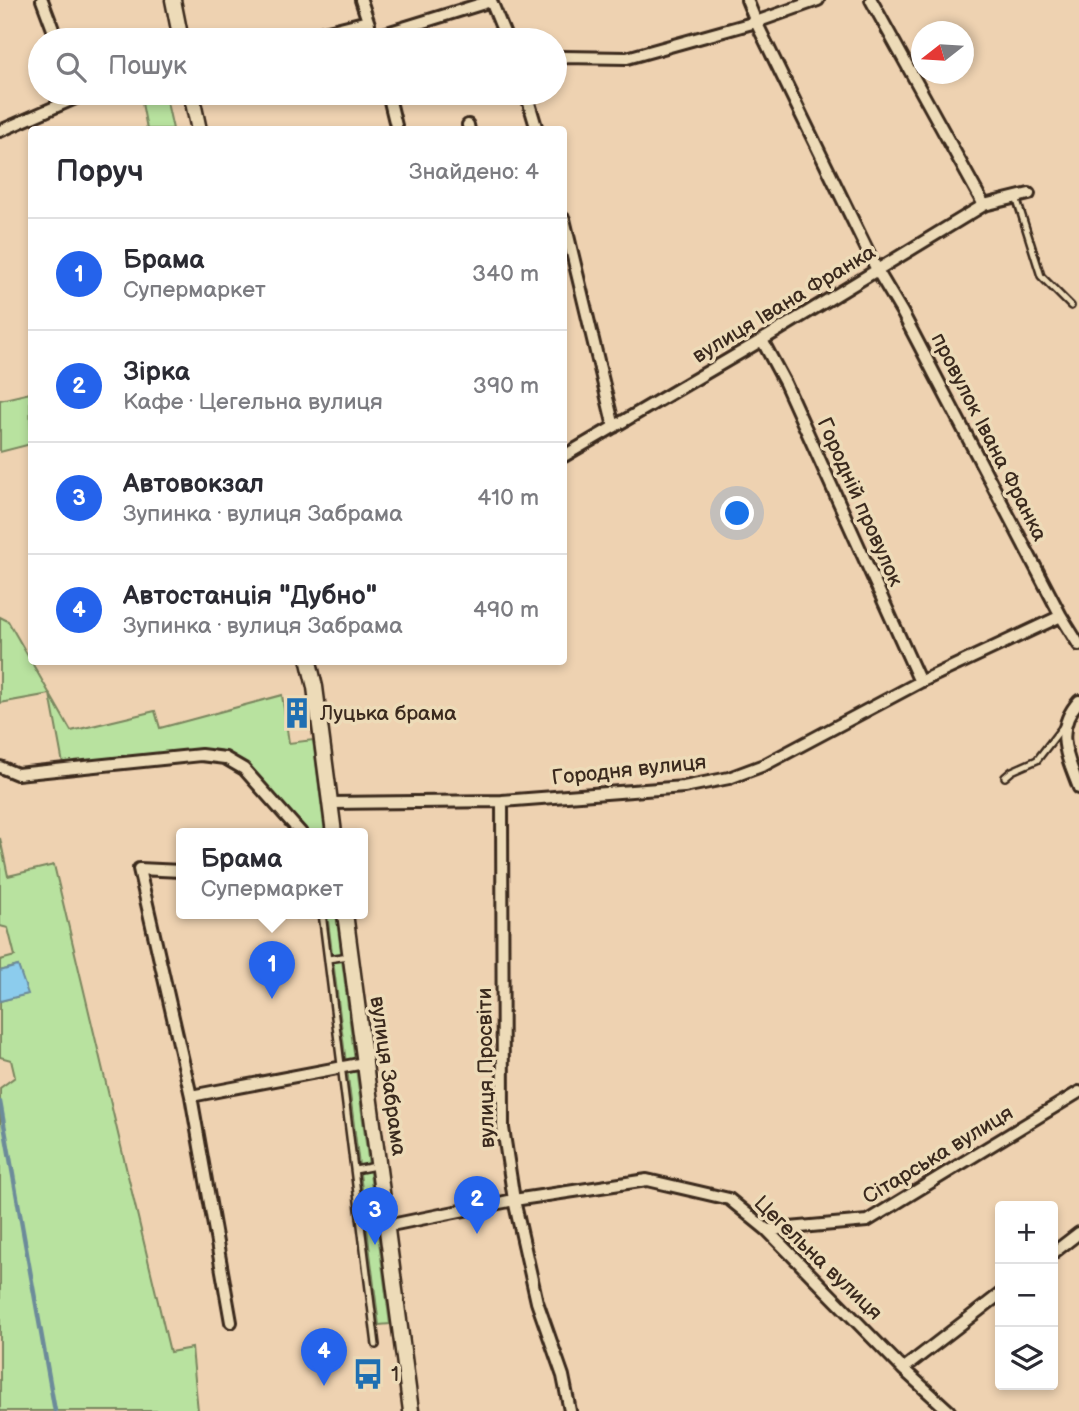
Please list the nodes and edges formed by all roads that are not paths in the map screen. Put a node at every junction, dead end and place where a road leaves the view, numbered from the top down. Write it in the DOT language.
graph roads {
  1 [pos="42,0"];
  2 [pos="173,0"];
  3 [pos="361,0"];
  4 [pos="747,0"];
  5 [pos="818,0"];
  6 [pos="871,0"];
  7 [pos="368,21"];
  8 [pos="756,22"];
  9 [pos="52,28"];
  10 [pos="179,28"];
  11 [pos="340,28"];
  12 [pos="370,28"];
  13 [pos="408,28"];
  14 [pos="502,28"];
  15 [pos="567,57"];
  16 [pos="56,105"];
  17 [pos="194,105"];
  18 [pos="391,105"];
  19 [pos="530,105"];
  20 [pos="198,126"];
  21 [pos="396,126"];
  22 [pos="536,126"];
  23 [pos="0,131"];
  24 [pos="1029,194"];
  25 [pos="1016,197"];
  26 [pos="984,205"];
  27 [pos="567,231"];
  28 [pos="877,270"];
  29 [pos="1071,306"];
  30 [pos="762,340"];
  31 [pos="614,427"];
  32 [pos="567,454"];
  33 [pos="1060,616"];
  34 [pos="1079,645"];
  35 [pos="310,665"];
  36 [pos="920,681"];
  37 [pos="1079,701"];
  38 [pos="1065,723"];
  39 [pos="0,767"];
  40 [pos="1005,777"];
  41 [pos="1079,788"];
  42 [pos="502,801"];
  43 [pos="330,803"];
  44 [pos="297,828"];
  45 [pos="333,828"];
  46 [pos="176,870"];
  47 [pos="323,919"];
  48 [pos="346,919"];
  49 [pos="351,956"];
  50 [pos="328,959"];
  51 [pos="365,1063"];
  52 [pos="341,1067"];
  53 [pos="1079,1092"];
  54 [pos="191,1096"];
  55 [pos="378,1166"];
  56 [pos="355,1170"];
  57 [pos="514,1200"];
  58 [pos="386,1226"];
  59 [pos="767,1230"];
  60 [pos="1079,1233"];
  61 [pos="1058,1249"];
  62 [pos="995,1298"];
  63 [pos="231,1322"];
  64 [pos="376,1345"];
  65 [pos="903,1369"];
  66 [pos="411,1411"];
  67 [pos="569,1411"];
  68 [pos="950,1411"];
  1 -- 9 [label="street"];
  2 -- 10 [label="main road"];
  3 -- 7 [label="street"];
  4 -- 8 [label="street, провулок Івана Франка"];
  5 -- 8 [label="street"];
  6 -- 26 [label="street"];
  7 -- 11 [label="street"];
  7 -- 12 [label="street"];
  8 -- 15 [label="street"];
  8 -- 28 [label="street, провулок Івана Франка"];
  13 -- 14 [label="street"];
  16 -- 23 [label="street"];
  17 -- 20 [label="main road"];
  18 -- 21 [label="street"];
  19 -- 22 [label="street"];
  24 -- 25 [label="street, вулиця Івана Франка"];
  25 -- 26 [label="street, вулиця Івана Франка"];
  25 -- 29 [label="lane"];
  26 -- 28 [label="street, вулиця Івана Франка"];
  27 -- 31 [label="street"];
  28 -- 30 [label="street, вулиця Івана Франка"];
  28 -- 33 [label="street, провулок Івана Франка"];
  30 -- 31 [label="street, вулиця Івана Франка"];
  30 -- 36 [label="street, Городній провулок"];
  31 -- 32 [label="street, вулиця Івана Франка"];
  33 -- 34 [label="street, провулок Івана Франка"];
  33 -- 36 [label="street, Городня вулиця"];
  35 -- 43 [label="main road"];
  36 -- 42 [label="street, Городня вулиця"];
  37 -- 38 [label="street"];
  38 -- 40 [label="lane"];
  38 -- 41 [label="street"];
  39 -- 44 [label="street"];
  42 -- 43 [label="street, Городня вулиця"];
  42 -- 57 [label="street, вулиця Просвіти"];
  43 -- 45 [label="main road"];
  46 -- 54 [label="street"];
  47 -- 50 [label="lane"];
  48 -- 49 [label="main road, вулиця Забрама"];
  49 -- 50 [label="lane"];
  49 -- 51 [label="main road, вулиця Забрама"];
  50 -- 52 [label="lane"];
  51 -- 52 [label="street"];
  51 -- 55 [label="main road, вулиця Забрама"];
  52 -- 54 [label="street"];
  52 -- 56 [label="lane"];
  53 -- 59 [label="street, Сітарська вулиця"];
  54 -- 63 [label="street"];
  55 -- 56 [label="lane"];
  55 -- 58 [label="main road, вулиця Забрама"];
  56 -- 64 [label="lane"];
  57 -- 58 [label="street, Цегельна вулиця"];
  57 -- 59 [label="street, Цегельна вулиця"];
  57 -- 67 [label="street, вулиця Просвіти"];
  58 -- 66 [label="main road, вулиця Забрама"];
  59 -- 65 [label="street, Цегельна вулиця"];
  60 -- 61 [label="street"];
  62 -- 65 [label="street"];
  65 -- 68 [label="street, Цегельна вулиця"];
}
